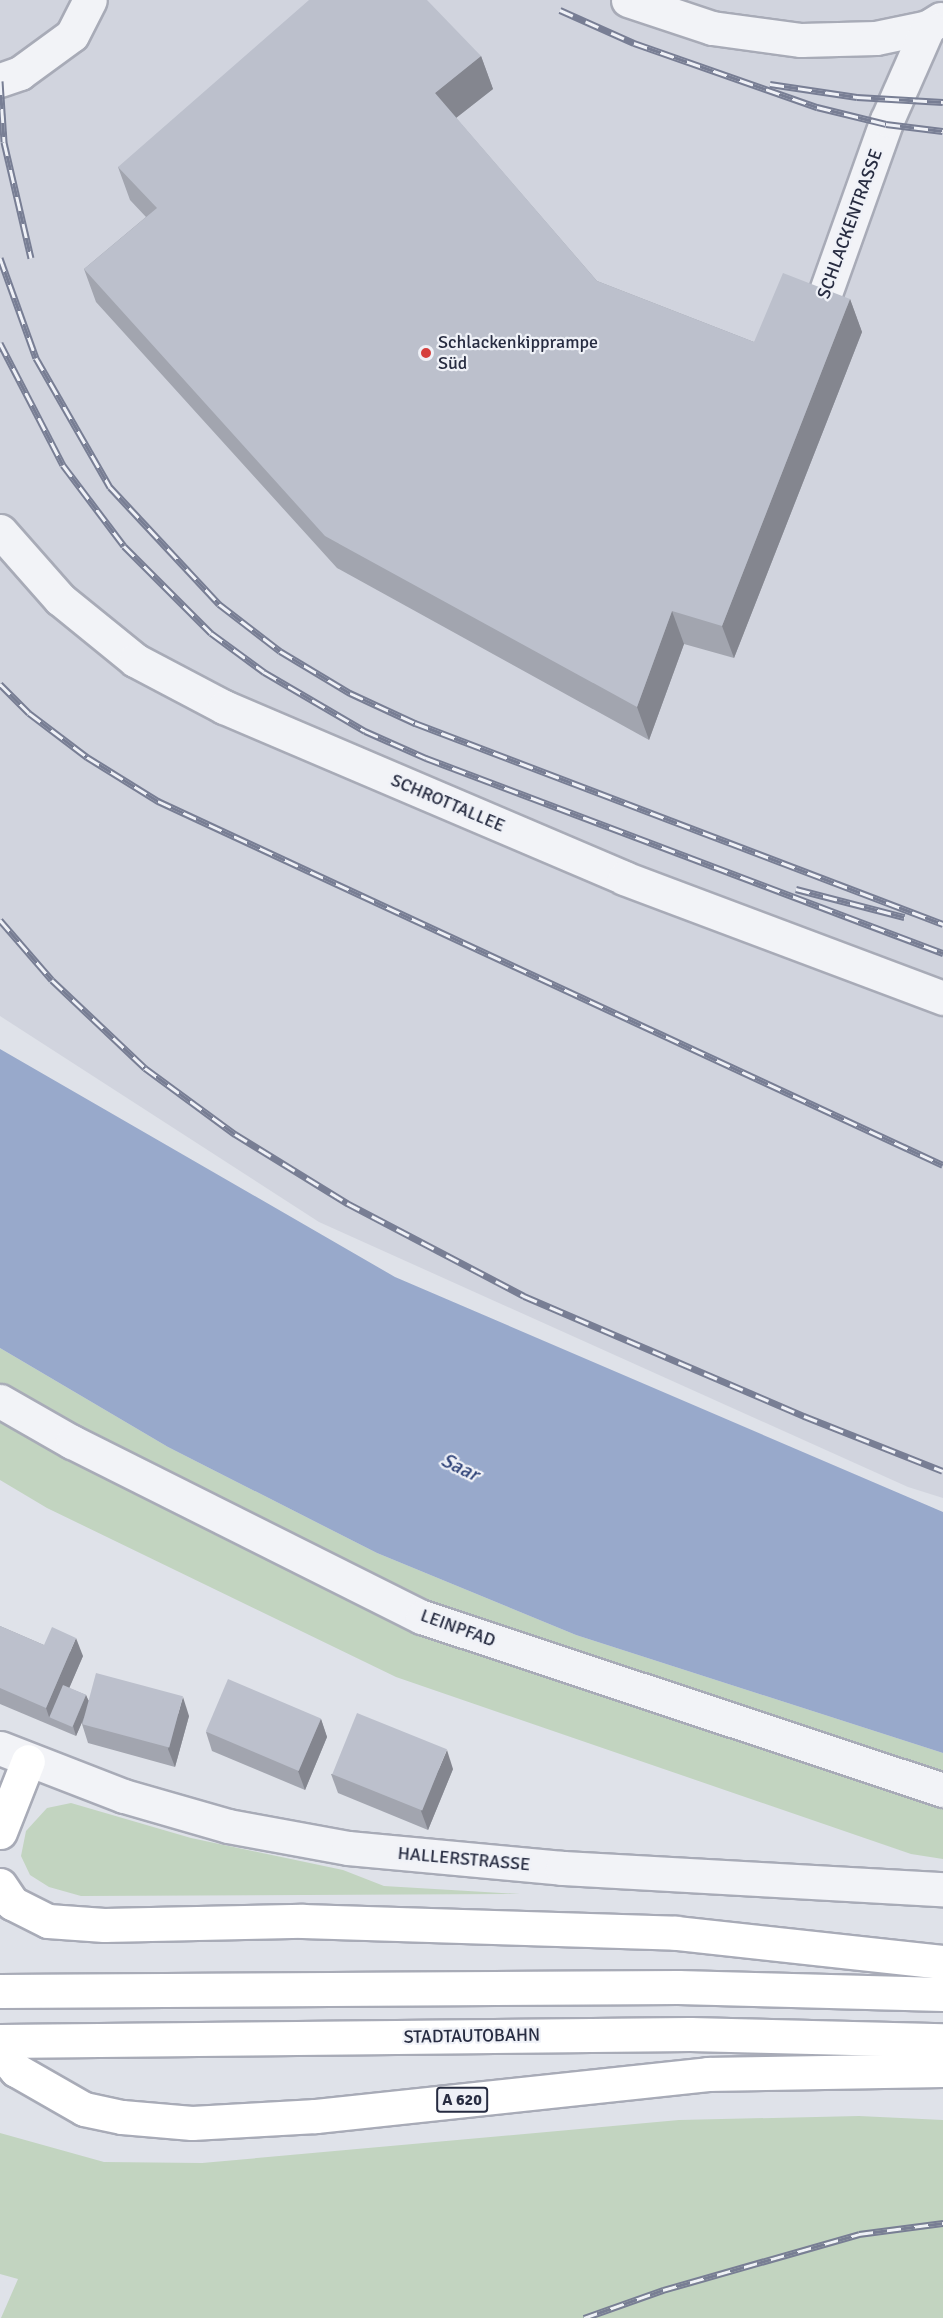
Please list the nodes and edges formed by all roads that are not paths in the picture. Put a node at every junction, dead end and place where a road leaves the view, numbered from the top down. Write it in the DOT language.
graph roads {
  1 [pos="90,0"];
  2 [pos="628,0"];
  3 [pos="935,22"];
  4 [pos="0,80"];
  5 [pos="802,357"];
  6 [pos="0,531"];
  7 [pos="943,998"];
  8 [pos="0,1401"];
  9 [pos="14,1754"];
  10 [pos="943,1790"];
  11 [pos="0,1832"];
  12 [pos="0,1885"];
  13 [pos="943,1889"];
  14 [pos="943,1962"];
  15 [pos="0,1992"];
  16 [pos="943,1994"];
  17 [pos="943,2040"];
  18 [pos="0,2041"];
  19 [pos="0,2051"];
  20 [pos="943,2070"];
  1 -- 4 [label="street"];
  2 -- 3 [label="street, SCHLACKENTRASSE"];
  3 -- 5 [label="street, SCHLACKENTRASSE"];
  6 -- 7 [label="street, SCHROTTALLEE"];
  8 -- 10 [label="street, LEINPFAD"];
  9 -- 11 [label="highway"];
  9 -- 13 [label="street, HALLERSTRASSE"];
  12 -- 14 [label="highway"];
  15 -- 16 [label="highway"];
  17 -- 18 [label="highway, STADTAUTOBAHN"];
  19 -- 20 [label="highway, A 620"];
}
